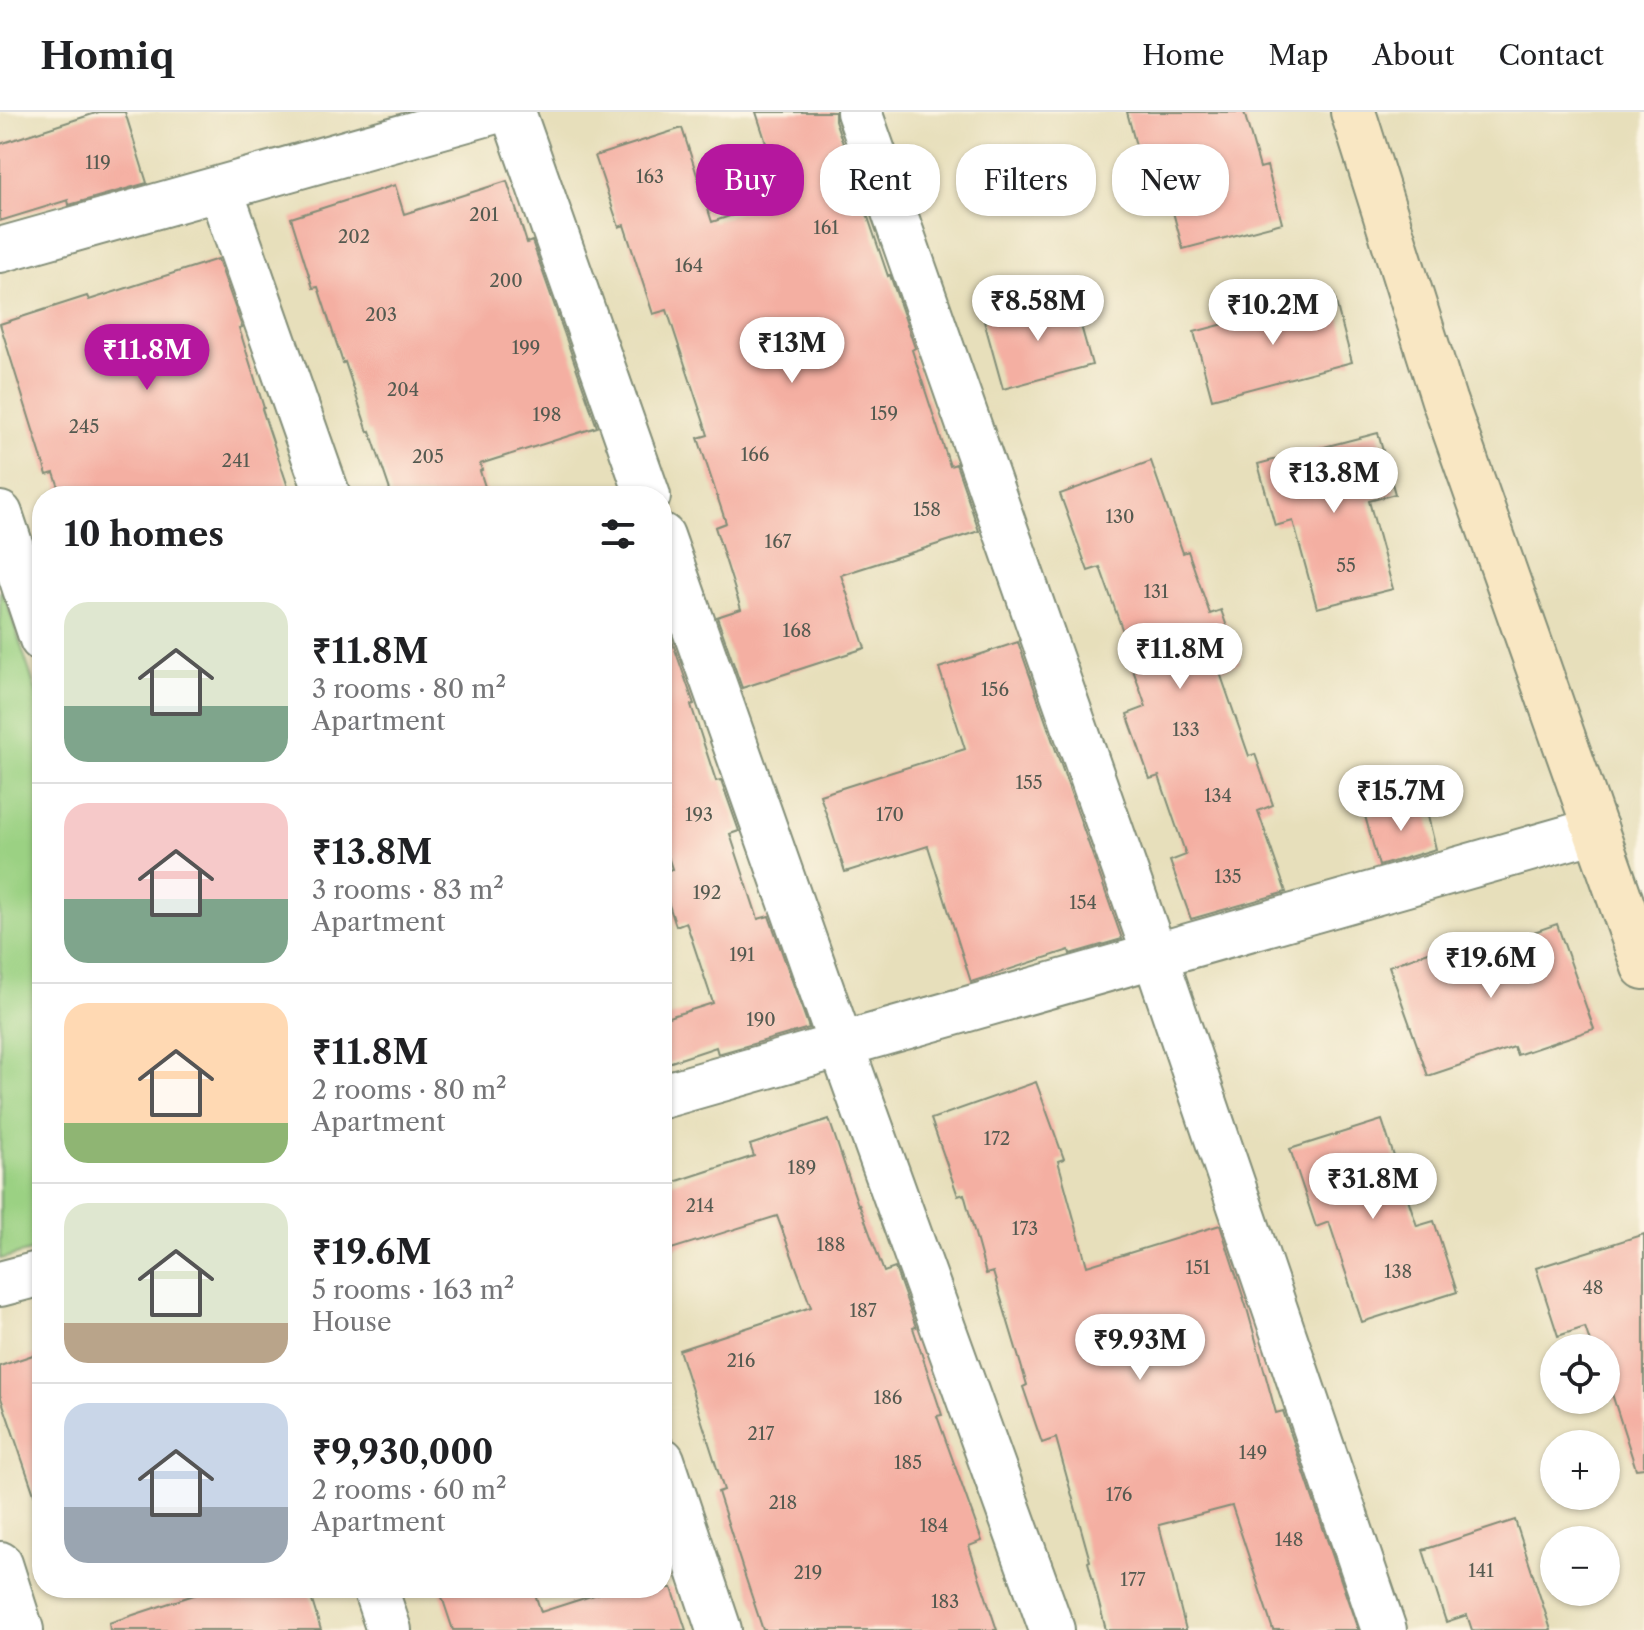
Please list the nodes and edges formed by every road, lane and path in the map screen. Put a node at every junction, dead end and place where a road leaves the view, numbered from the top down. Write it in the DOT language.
graph roads {
  1 [pos="492,112"];
  2 [pos="513,112"];
  3 [pos="859,112"];
  4 [pos="1353,112"];
  5 [pos="220,189"];
  6 [pos="0,250"];
  7 [pos="324,486"];
  8 [pos="644,486"];
  9 [pos="0,514"];
  10 [pos="672,564"];
  11 [pos="10,578"];
  12 [pos="32,620"];
  13 [pos="1596,830"];
  14 [pos="1155,956"];
  15 [pos="1644,967"];
  16 [pos="841,1045"];
  17 [pos="672,1093"];
  18 [pos="32,1276"];
  19 [pos="0,1284"];
  20 [pos="672,1490"];
  21 [pos="0,1564"];
  22 [pos="378,1598"];
  23 [pos="21,1630"];
  24 [pos="389,1630"];
  25 [pos="719,1630"];
  26 [pos="1052,1630"];
  27 [pos="1384,1630"];
  1 -- 5 [label="street"];
  2 -- 8 [label="street"];
  3 -- 14 [label="street"];
  4 -- 13 [label="street"];
  5 -- 6 [label="street"];
  5 -- 7 [label="street"];
  9 -- 11 [label="street"];
  10 -- 16 [label="street"];
  11 -- 12 [label="street"];
  13 -- 14 [label="street"];
  13 -- 15 [label="street"];
  14 -- 16 [label="street"];
  14 -- 27 [label="street"];
  16 -- 17 [label="street"];
  16 -- 26 [label="street"];
  18 -- 19 [label="street"];
  20 -- 25 [label="street"];
  21 -- 23 [label="street"];
  22 -- 24 [label="street"];
}
